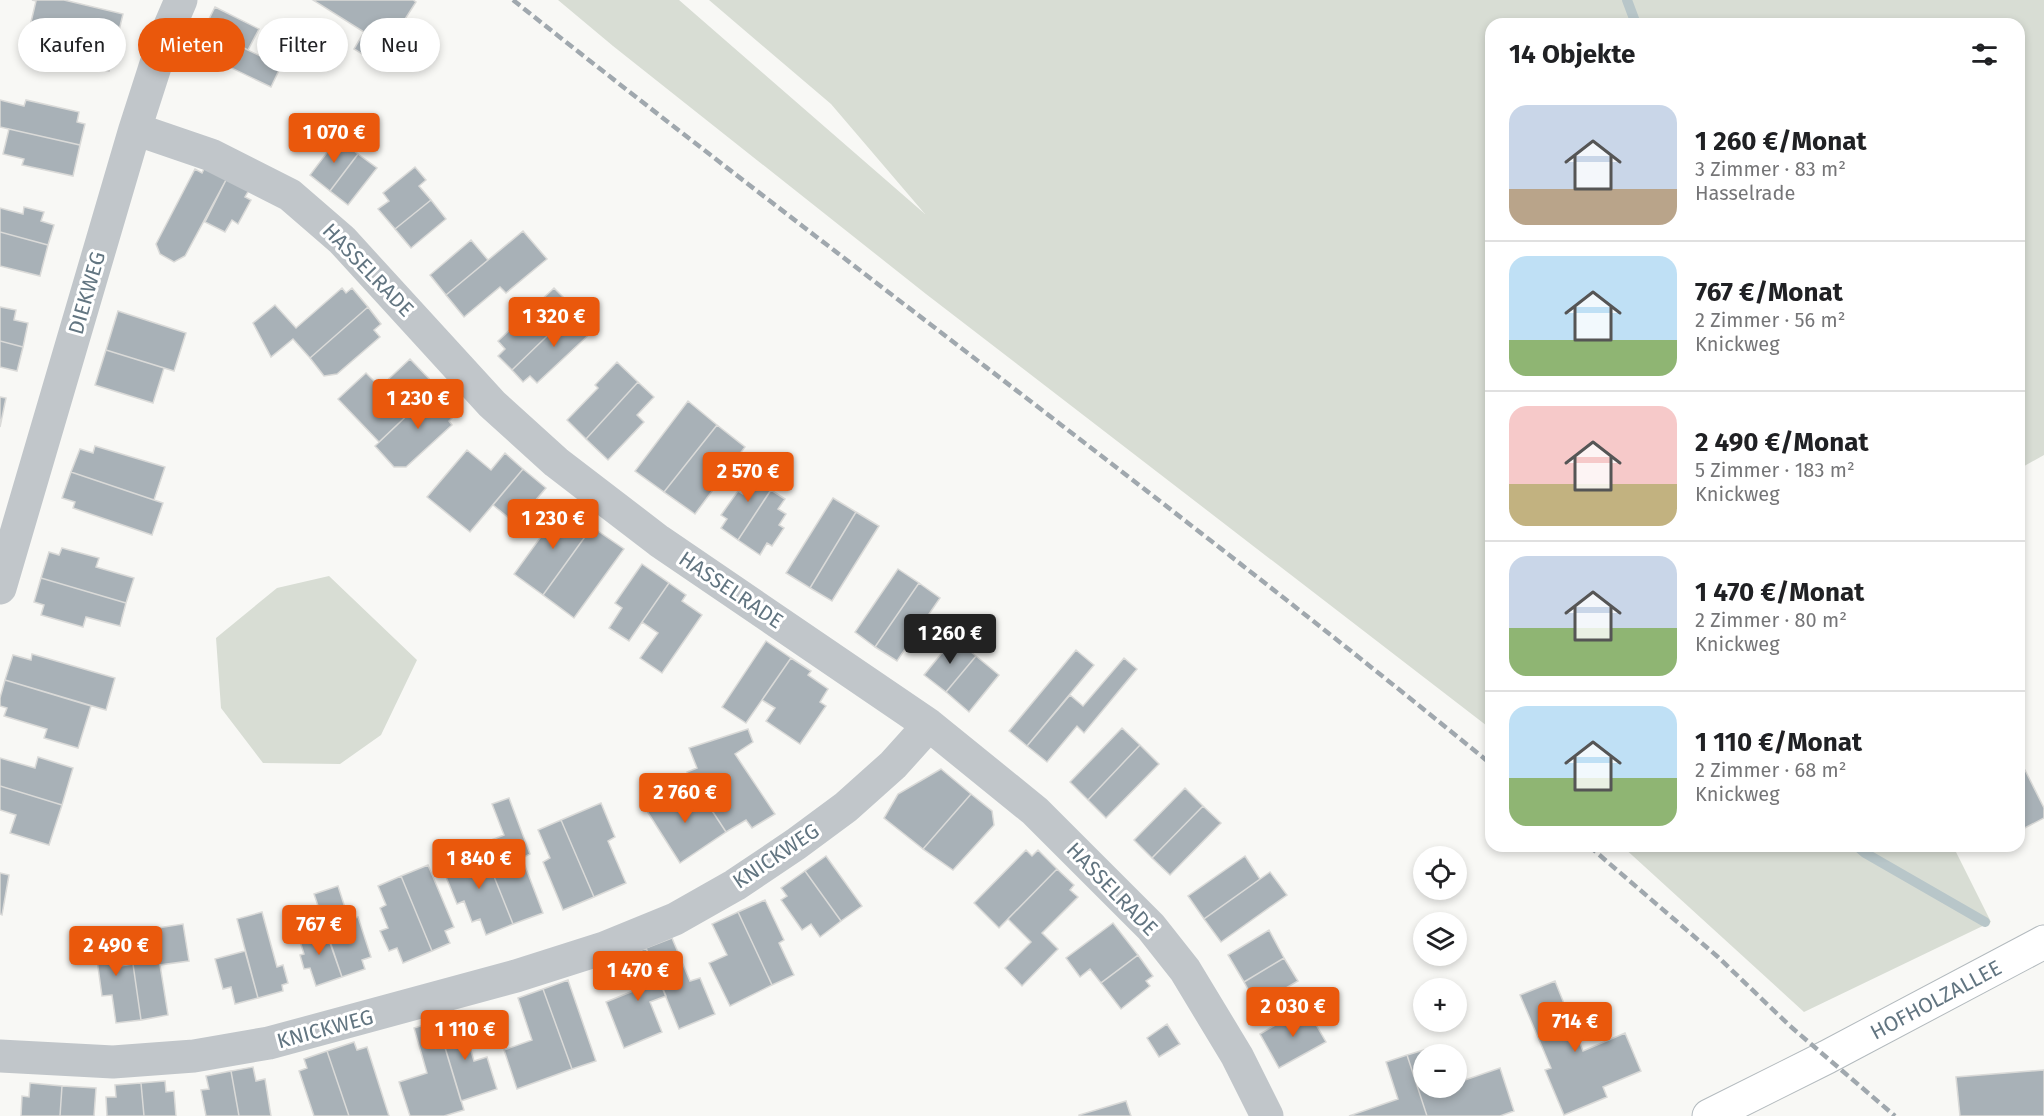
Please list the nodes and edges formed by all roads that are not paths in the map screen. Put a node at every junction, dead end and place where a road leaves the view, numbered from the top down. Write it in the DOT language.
graph roads {
  1 [pos="181,0"];
  2 [pos="135,129"];
  3 [pos="0,588"];
  4 [pos="929,725"];
  5 [pos="2044,942"];
  6 [pos="0,1056"];
  7 [pos="1267,1116"];
  8 [pos="1709,1116"];
  1 -- 2 [label="street, DIEKWEG"];
  2 -- 3 [label="street, DIEKWEG"];
  2 -- 4 [label="street, HASSELRADE"];
  4 -- 6 [label="street, KNICKWEG"];
  4 -- 7 [label="street, HASSELRADE"];
  5 -- 8 [label="street, HOFHOLZALLEE"];
}
